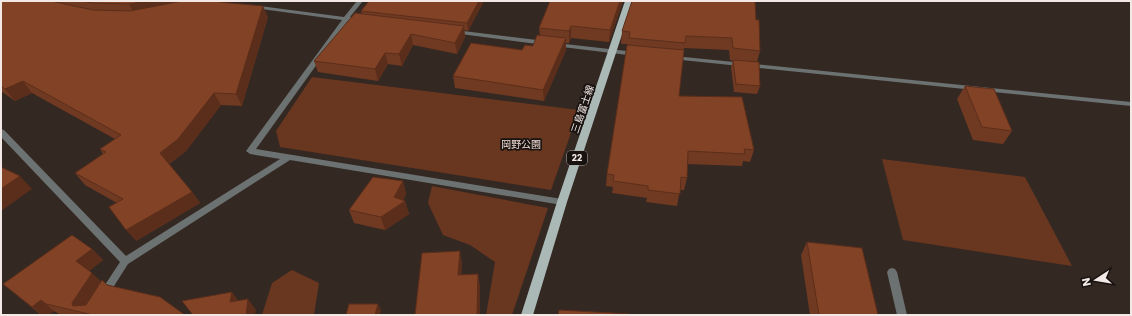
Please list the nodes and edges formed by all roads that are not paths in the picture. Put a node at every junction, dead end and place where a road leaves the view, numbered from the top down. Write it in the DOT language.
graph roads {
  1 [pos="360,1"];
  2 [pos="629,1"];
  3 [pos="248,6"];
  4 [pos="346,18"];
  5 [pos="369,22"];
  6 [pos="448,31"];
  7 [pos="613,52"];
  8 [pos="644,55"];
  9 [pos="668,57"];
  10 [pos="1131,104"];
  11 [pos="1,132"];
  12 [pos="289,157"];
  13 [pos="562,202"];
  14 [pos="125,261"];
  15 [pos="892,272"];
  16 [pos="98,303"];
  17 [pos="527,315"];
  18 [pos="902,315"];
  1 -- 4 [label="street"];
  2 -- 7 [label="main road, 三島富士線 / 22"];
  3 -- 4 [label="street"];
  4 -- 5 [label="street"];
  4 -- 12 [label="street"];
  6 -- 7 [label="street"];
  7 -- 8 [label="street"];
  7 -- 13 [label="main road, 三島富士線 / 22"];
  9 -- 10 [label="street"];
  11 -- 14 [label="street"];
  12 -- 13 [label="street"];
  12 -- 14 [label="street"];
  13 -- 17 [label="main road, 三島富士線 / 22"];
  14 -- 16 [label="street"];
  15 -- 18 [label="street"];
}
